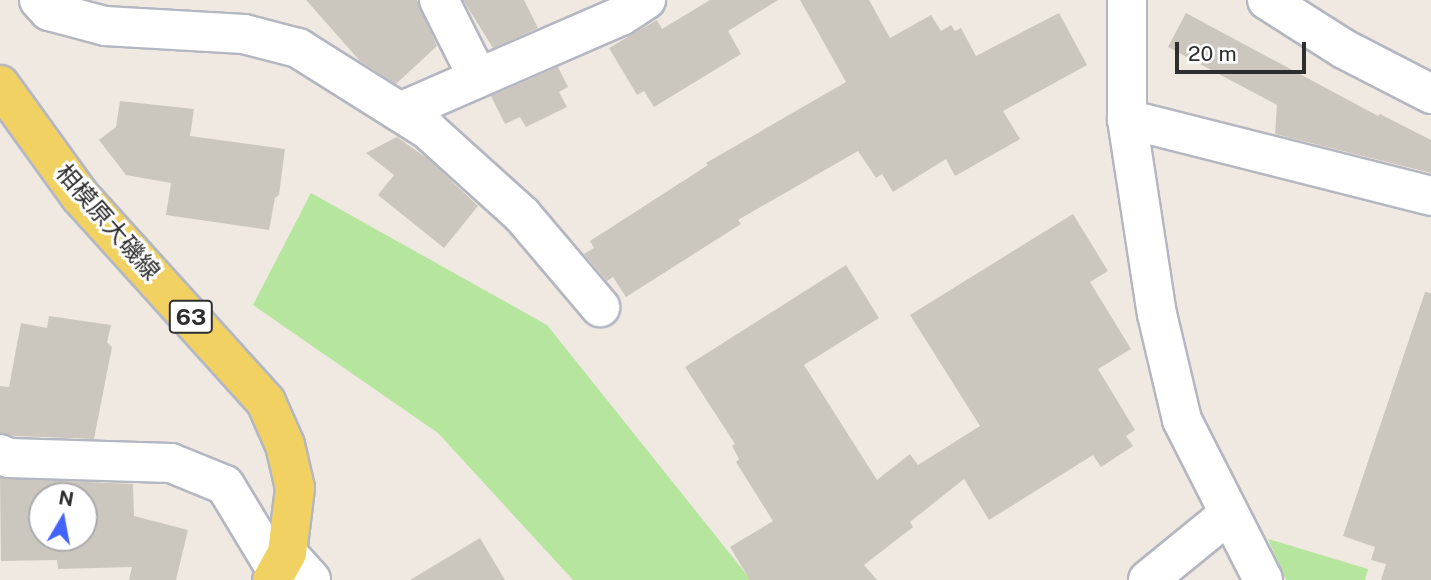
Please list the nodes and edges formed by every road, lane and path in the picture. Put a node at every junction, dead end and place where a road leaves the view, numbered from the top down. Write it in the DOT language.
graph roads {
  1 [pos="39,0"];
  2 [pos="439,0"];
  3 [pos="646,0"];
  4 [pos="1127,0"];
  5 [pos="1267,0"];
  6 [pos="477,76"];
  7 [pos="0,85"];
  8 [pos="1431,94"];
  9 [pos="400,112"];
  10 [pos="1127,119"];
  11 [pos="1431,196"];
  12 [pos="600,307"];
  13 [pos="0,454"];
  14 [pos="1229,514"];
  15 [pos="287,571"];
  16 [pos="1148,580"];
  17 [pos="1263,580"];
  1 -- 9 [label="street"];
  2 -- 6 [label="street"];
  3 -- 6 [label="street"];
  4 -- 10 [label="street"];
  5 -- 8 [label="street"];
  6 -- 9 [label="street"];
  7 -- 15 [label="main road, 相模原大磯線 / 63"];
  9 -- 12 [label="street"];
  10 -- 11 [label="street"];
  10 -- 14 [label="street"];
  13 -- 15 [label="street"];
  14 -- 16 [label="street"];
  14 -- 17 [label="street"];
}
